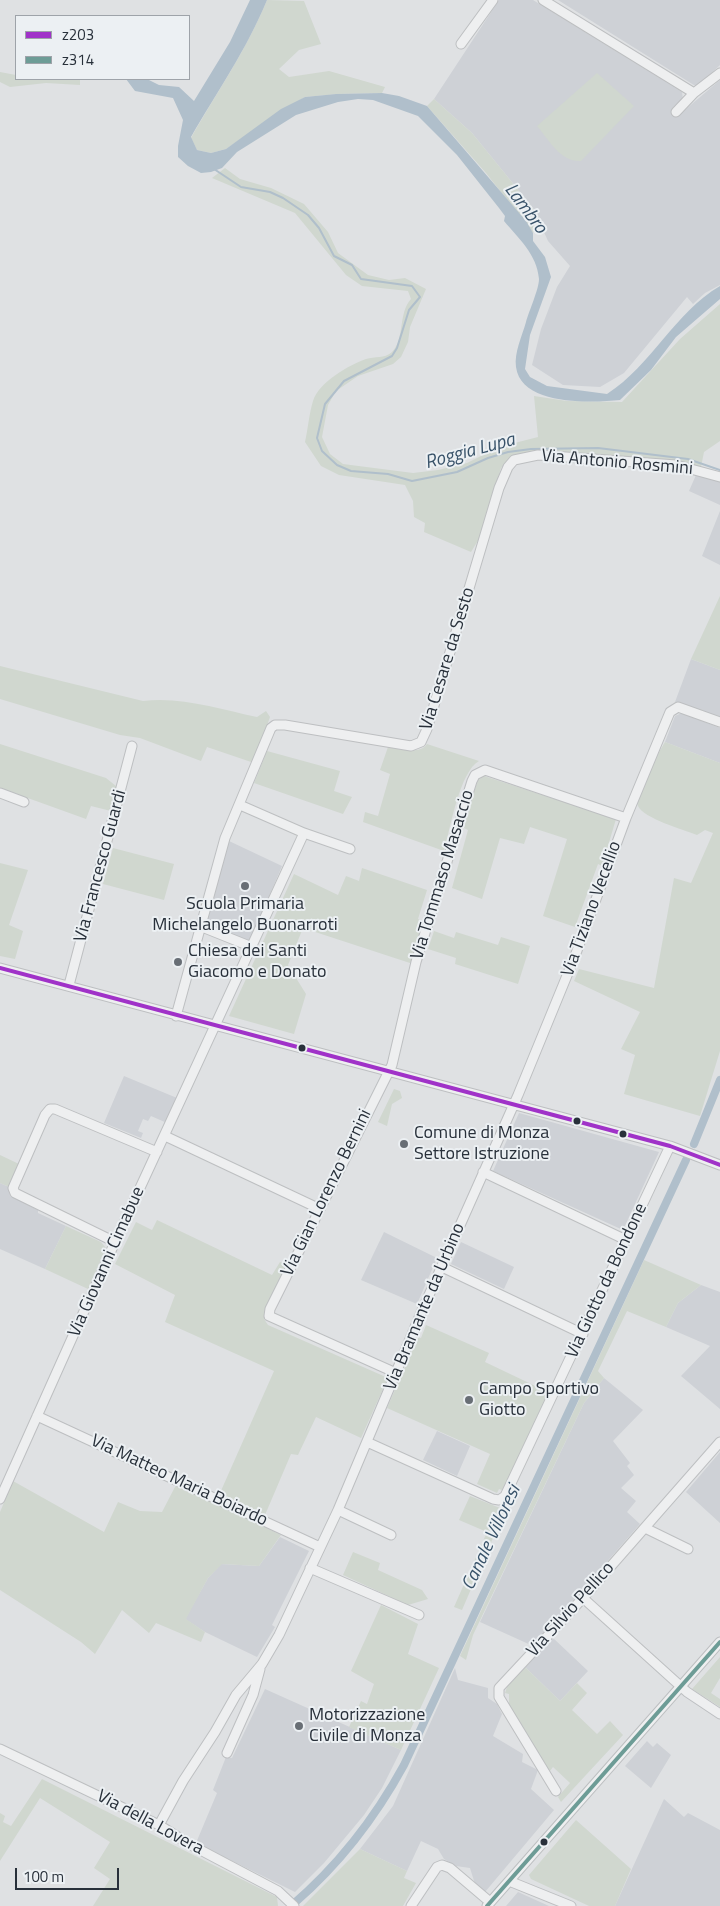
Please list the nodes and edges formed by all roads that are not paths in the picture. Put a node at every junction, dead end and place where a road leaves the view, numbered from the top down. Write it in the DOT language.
graph roads {
  1 [pos="493,0"];
  2 [pos="544,0"];
  3 [pos="461,44"];
  4 [pos="720,73"];
  5 [pos="694,93"];
  6 [pos="676,112"];
  7 [pos="514,460"];
  8 [pos="720,477"];
  9 [pos="720,722"];
  10 [pos="132,746"];
  11 [pos="0,793"];
  12 [pos="24,802"];
  13 [pos="240,805"];
  14 [pos="626,818"];
  15 [pos="304,833"];
  16 [pos="350,849"];
  17 [pos="202,927"];
  18 [pos="252,947"];
  19 [pos="0,968"];
  20 [pos="69,985"];
  21 [pos="176,1016"];
  22 [pos="216,1026"];
  23 [pos="388,1071"];
  24 [pos="514,1106"];
  25 [pos="165,1136"];
  26 [pos="670,1146"];
  27 [pos="157,1152"];
  28 [pos="720,1165"];
  29 [pos="483,1172"];
  30 [pos="320,1209"];
  31 [pos="626,1240"];
  32 [pos="115,1242"];
  33 [pos="442,1267"];
  34 [pos="583,1334"];
  35 [pos="396,1373"];
  36 [pos="37,1416"];
  37 [pos="367,1442"];
  38 [pos="720,1442"];
  39 [pos="0,1500"];
  40 [pos="338,1510"];
  41 [pos="645,1528"];
  42 [pos="391,1535"];
  43 [pos="320,1547"];
  44 [pos="688,1549"];
  45 [pos="310,1568"];
  46 [pos="583,1598"];
  47 [pos="419,1615"];
  48 [pos="720,1642"];
  49 [pos="262,1664"];
  50 [pos="681,1687"];
  51 [pos="720,1714"];
  52 [pos="0,1749"];
  53 [pos="227,1753"];
  54 [pos="556,1791"];
  55 [pos="159,1825"];
  56 [pos="516,1874"];
  57 [pos="509,1881"];
  58 [pos="532,1889"];
  59 [pos="291,1903"];
  60 [pos="489,1904"];
  61 [pos="411,1906"];
  62 [pos="571,1906"];
  1 -- 3 [label="street"];
  2 -- 5 [label="street"];
  4 -- 5 [label="street"];
  5 -- 6 [label="street"];
  7 -- 8 [label="street, Via Antonio Rosmini"];
  7 -- 13 [label="street, Via Cesare da Sesto"];
  9 -- 14 [label="street, Via Tiziano Vecellio"];
  10 -- 20 [label="street, Via Francesco Guardi"];
  11 -- 12 [label="street"];
  13 -- 15 [label="street"];
  13 -- 17 [label="street"];
  14 -- 23 [label="street, Via Tommaso Masaccio"];
  14 -- 24 [label="street, Via Tiziano Vecellio"];
  15 -- 16 [label="street"];
  15 -- 18 [label="street, Via Giovanni Cimabue"];
  17 -- 18 [label="street"];
  17 -- 21 [label="street"];
  18 -- 22 [label="street, Via Giovanni Cimabue"];
  19 -- 20 [label="street"];
  20 -- 21 [label="street"];
  21 -- 22 [label="street"];
  22 -- 23 [label="street"];
  22 -- 25 [label="street, Via Giovanni Cimabue"];
  23 -- 24 [label="street"];
  23 -- 30 [label="street, Via Gian Lorenzo Bernini"];
  24 -- 26 [label="street"];
  24 -- 29 [label="street, Via Bramante da Urbino"];
  25 -- 27 [label="street, Via Giovanni Cimabue"];
  25 -- 30 [label="street"];
  26 -- 28 [label="street"];
  26 -- 31 [label="street, Via Giotto da Bondone"];
  27 -- 32 [label="street, Via Giovanni Cimabue"];
  27 -- 32 [label="street"];
  29 -- 31 [label="street"];
  29 -- 33 [label="street, Via Bramante da Urbino"];
  30 -- 35 [label="street, Via Gian Lorenzo Bernini"];
  31 -- 34 [label="street, Via Giotto da Bondone"];
  32 -- 36 [label="street, Via Giovanni Cimabue"];
  33 -- 34 [label="street"];
  33 -- 35 [label="street, Via Bramante da Urbino"];
  34 -- 37 [label="street, Via Giotto da Bondone"];
  35 -- 37 [label="street, Via Bramante da Urbino"];
  36 -- 39 [label="street, Via Giovanni Cimabue"];
  36 -- 43 [label="street, Via Matteo Maria Boiardo"];
  37 -- 40 [label="street, Via Bramante da Urbino"];
  38 -- 41 [label="street, Via Silvio Pellico"];
  40 -- 42 [label="street"];
  40 -- 43 [label="street, Via Bramante da Urbino"];
  41 -- 44 [label="street"];
  41 -- 46 [label="street, Via Silvio Pellico"];
  43 -- 45 [label="street, Via Bramante da Urbino"];
  45 -- 47 [label="street"];
  45 -- 49 [label="street, Via Bramante da Urbino"];
  46 -- 50 [label="street"];
  46 -- 54 [label="street, Via Silvio Pellico"];
  48 -- 50 [label="street"];
  49 -- 53 [label="street, Via Bramante da Urbino"];
  49 -- 55 [label="street, Via Bramante da Urbino"];
  50 -- 51 [label="street"];
  50 -- 56 [label="street"];
  52 -- 55 [label="street, Via della Lovera"];
  55 -- 59 [label="street, Via della Lovera"];
  56 -- 57 [label="street"];
  56 -- 58 [label="street"];
  57 -- 58 [label="street"];
  57 -- 60 [label="street"];
  58 -- 62 [label="street"];
  60 -- 61 [label="street"];
}
